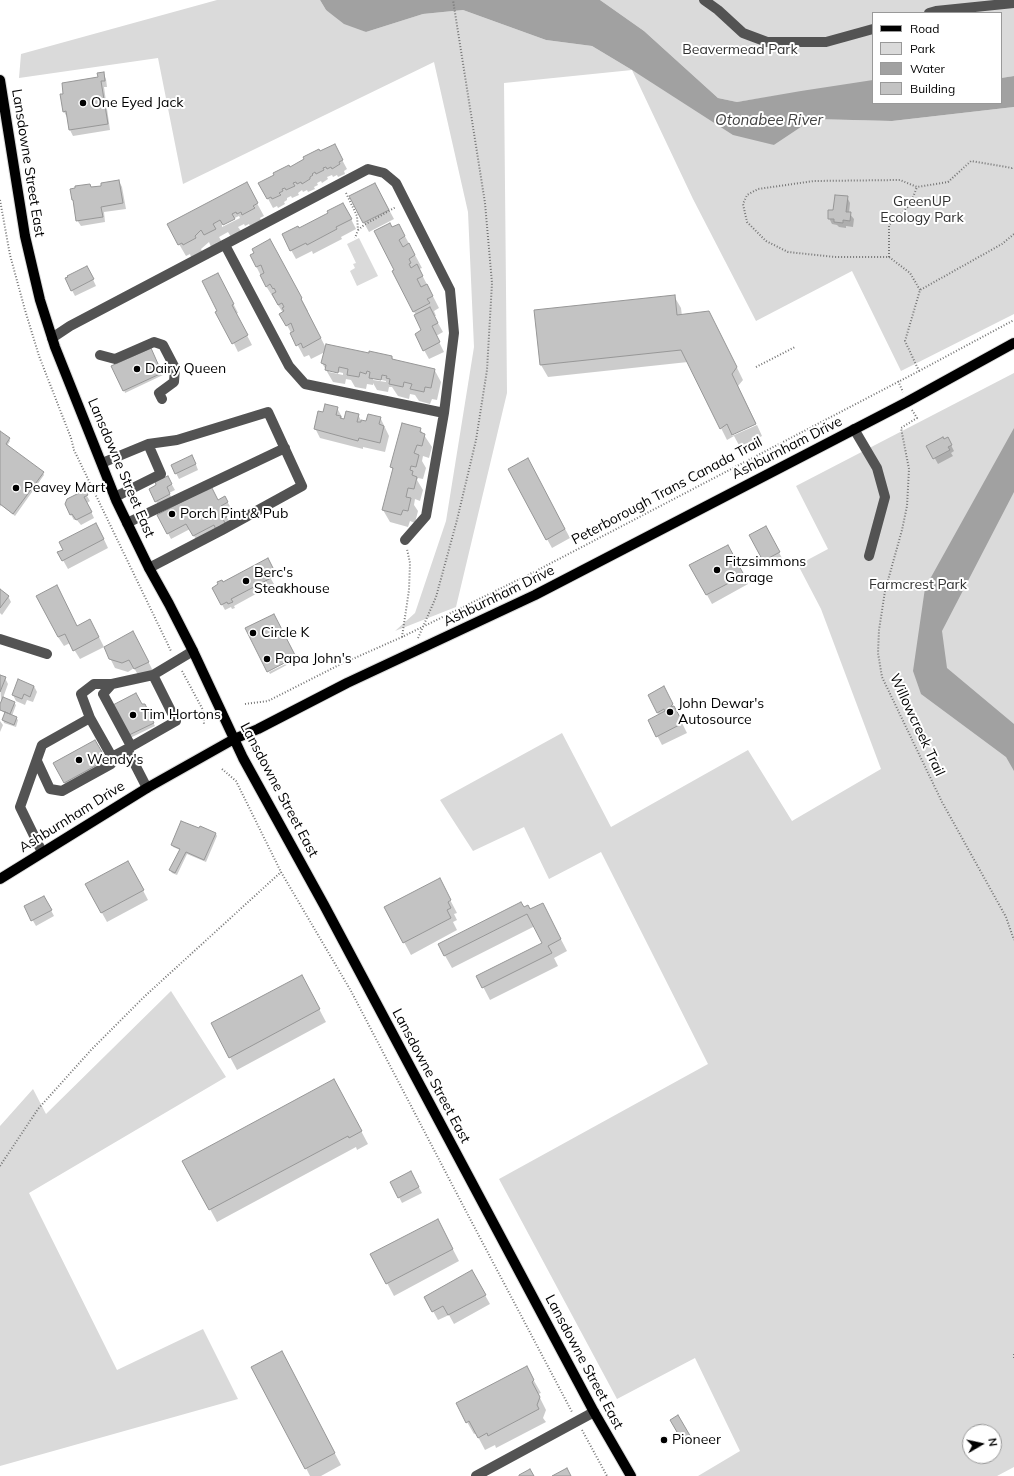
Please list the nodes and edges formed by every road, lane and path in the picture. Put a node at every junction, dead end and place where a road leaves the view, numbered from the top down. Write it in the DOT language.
graph roads {
  1 [pos="453,0"];
  2 [pos="704,0"];
  3 [pos="714,3"];
  4 [pos="1014,3"];
  5 [pos="932,12"];
  6 [pos="872,29"];
  7 [pos="0,80"];
  8 [pos="1014,167"];
  9 [pos="341,184"];
  10 [pos="917,187"];
  11 [pos="0,200"];
  12 [pos="405,202"];
  13 [pos="358,230"];
  14 [pos="1014,234"];
  15 [pos="355,238"];
  16 [pos="225,245"];
  17 [pos="889,257"];
  18 [pos="920,290"];
  19 [pos="1014,320"];
  20 [pos="52,338"];
  21 [pos="1014,343"];
  22 [pos="795,347"];
  23 [pos="100,355"];
  24 [pos="756,367"];
  25 [pos="919,371"];
  26 [pos="162,399"];
  27 [pos="444,413"];
  28 [pos="917,418"];
  29 [pos="854,429"];
  30 [pos="148,444"];
  31 [pos="285,448"];
  32 [pos="102,463"];
  33 [pos="115,497"];
  34 [pos="127,522"];
  35 [pos="405,540"];
  36 [pos="869,556"];
  37 [pos="149,568"];
  38 [pos="422,627"];
  39 [pos="402,637"];
  40 [pos="0,639"];
  41 [pos="193,651"];
  42 [pos="411,653"];
  43 [pos="47,654"];
  44 [pos="176,661"];
  45 [pos="153,675"];
  46 [pos="112,684"];
  47 [pos="245,704"];
  48 [pos="90,718"];
  49 [pos="204,724"];
  50 [pos="234,739"];
  51 [pos="129,748"];
  52 [pos="112,757"];
  53 [pos="37,761"];
  54 [pos="222,769"];
  55 [pos="147,788"];
  56 [pos="42,852"];
  57 [pos="282,872"];
  58 [pos="0,879"];
  59 [pos="1014,940"];
  60 [pos="0,1166"];
  61 [pos="1014,1354"];
  62 [pos="1014,1360"];
  63 [pos="594,1412"];
  64 [pos="577,1421"];
  65 [pos="476,1476"];
  66 [pos="607,1476"];
  67 [pos="631,1476"];
  1 -- 38 [label="path"];
  2 -- 3 [label="street"];
  3 -- 6 [label="street"];
  4 -- 5 [label="street"];
  7 -- 20 [label="main road, Lansdowne Street East"];
  8 -- 10 [label="path"];
  9 -- 12 [label="street"];
  9 -- 13 [label="path"];
  9 -- 16 [label="street"];
  10 -- 17 [label="path"];
  10 -- 17 [label="path"];
  11 -- 44 [label="path"];
  12 -- 13 [label="path"];
  12 -- 27 [label="street"];
  13 -- 15 [label="path"];
  14 -- 18 [label="path"];
  16 -- 20 [label="street"];
  16 -- 27 [label="street"];
  17 -- 18 [label="path"];
  18 -- 25 [label="path"];
  19 -- 25 [label="path, Peterborough Trans Canada Trail"];
  20 -- 32 [label="main road, Lansdowne Street East"];
  21 -- 29 [label="main road, Ashburnham Drive"];
  22 -- 24 [label="path"];
  23 -- 26 [label="street"];
  25 -- 38 [label="path, Peterborough Trans Canada Trail"];
  27 -- 35 [label="street"];
  28 -- 59 [label="path, Willowcreek Trail"];
  29 -- 36 [label="street"];
  29 -- 42 [label="main road, Ashburnham Drive"];
  30 -- 31 [label="street"];
  30 -- 32 [label="street"];
  30 -- 33 [label="street"];
  31 -- 34 [label="street"];
  31 -- 37 [label="street"];
  32 -- 33 [label="main road, Lansdowne Street East"];
  33 -- 34 [label="main road, Lansdowne Street East"];
  34 -- 37 [label="main road, Lansdowne Street East"];
  35 -- 39 [label="path"];
  37 -- 41 [label="main road, Lansdowne Street East"];
  38 -- 39 [label="path, Peterborough Trans Canada Trail"];
  38 -- 42 [label="path"];
  39 -- 47 [label="path, Peterborough Trans Canada Trail"];
  40 -- 43 [label="street"];
  41 -- 44 [label="street"];
  41 -- 50 [label="main road, Lansdowne Street East"];
  42 -- 50 [label="main road, Ashburnham Drive"];
  44 -- 45 [label="street"];
  44 -- 49 [label="path"];
  45 -- 46 [label="street"];
  45 -- 51 [label="street"];
  46 -- 48 [label="street"];
  46 -- 51 [label="street"];
  48 -- 52 [label="street"];
  48 -- 53 [label="street"];
  50 -- 55 [label="main road, Ashburnham Drive"];
  50 -- 63 [label="main road, Lansdowne Street East"];
  51 -- 52 [label="street"];
  51 -- 55 [label="street"];
  52 -- 53 [label="street"];
  53 -- 56 [label="street"];
  54 -- 57 [label="path"];
  55 -- 56 [label="main road, Ashburnham Drive"];
  56 -- 58 [label="main road, Ashburnham Drive"];
  57 -- 60 [label="path"];
  57 -- 64 [label="path"];
  61 -- 62 [label="path"];
  63 -- 64 [label="street"];
  63 -- 67 [label="main road, Lansdowne Street East"];
  64 -- 65 [label="street"];
  64 -- 66 [label="path"];
}
